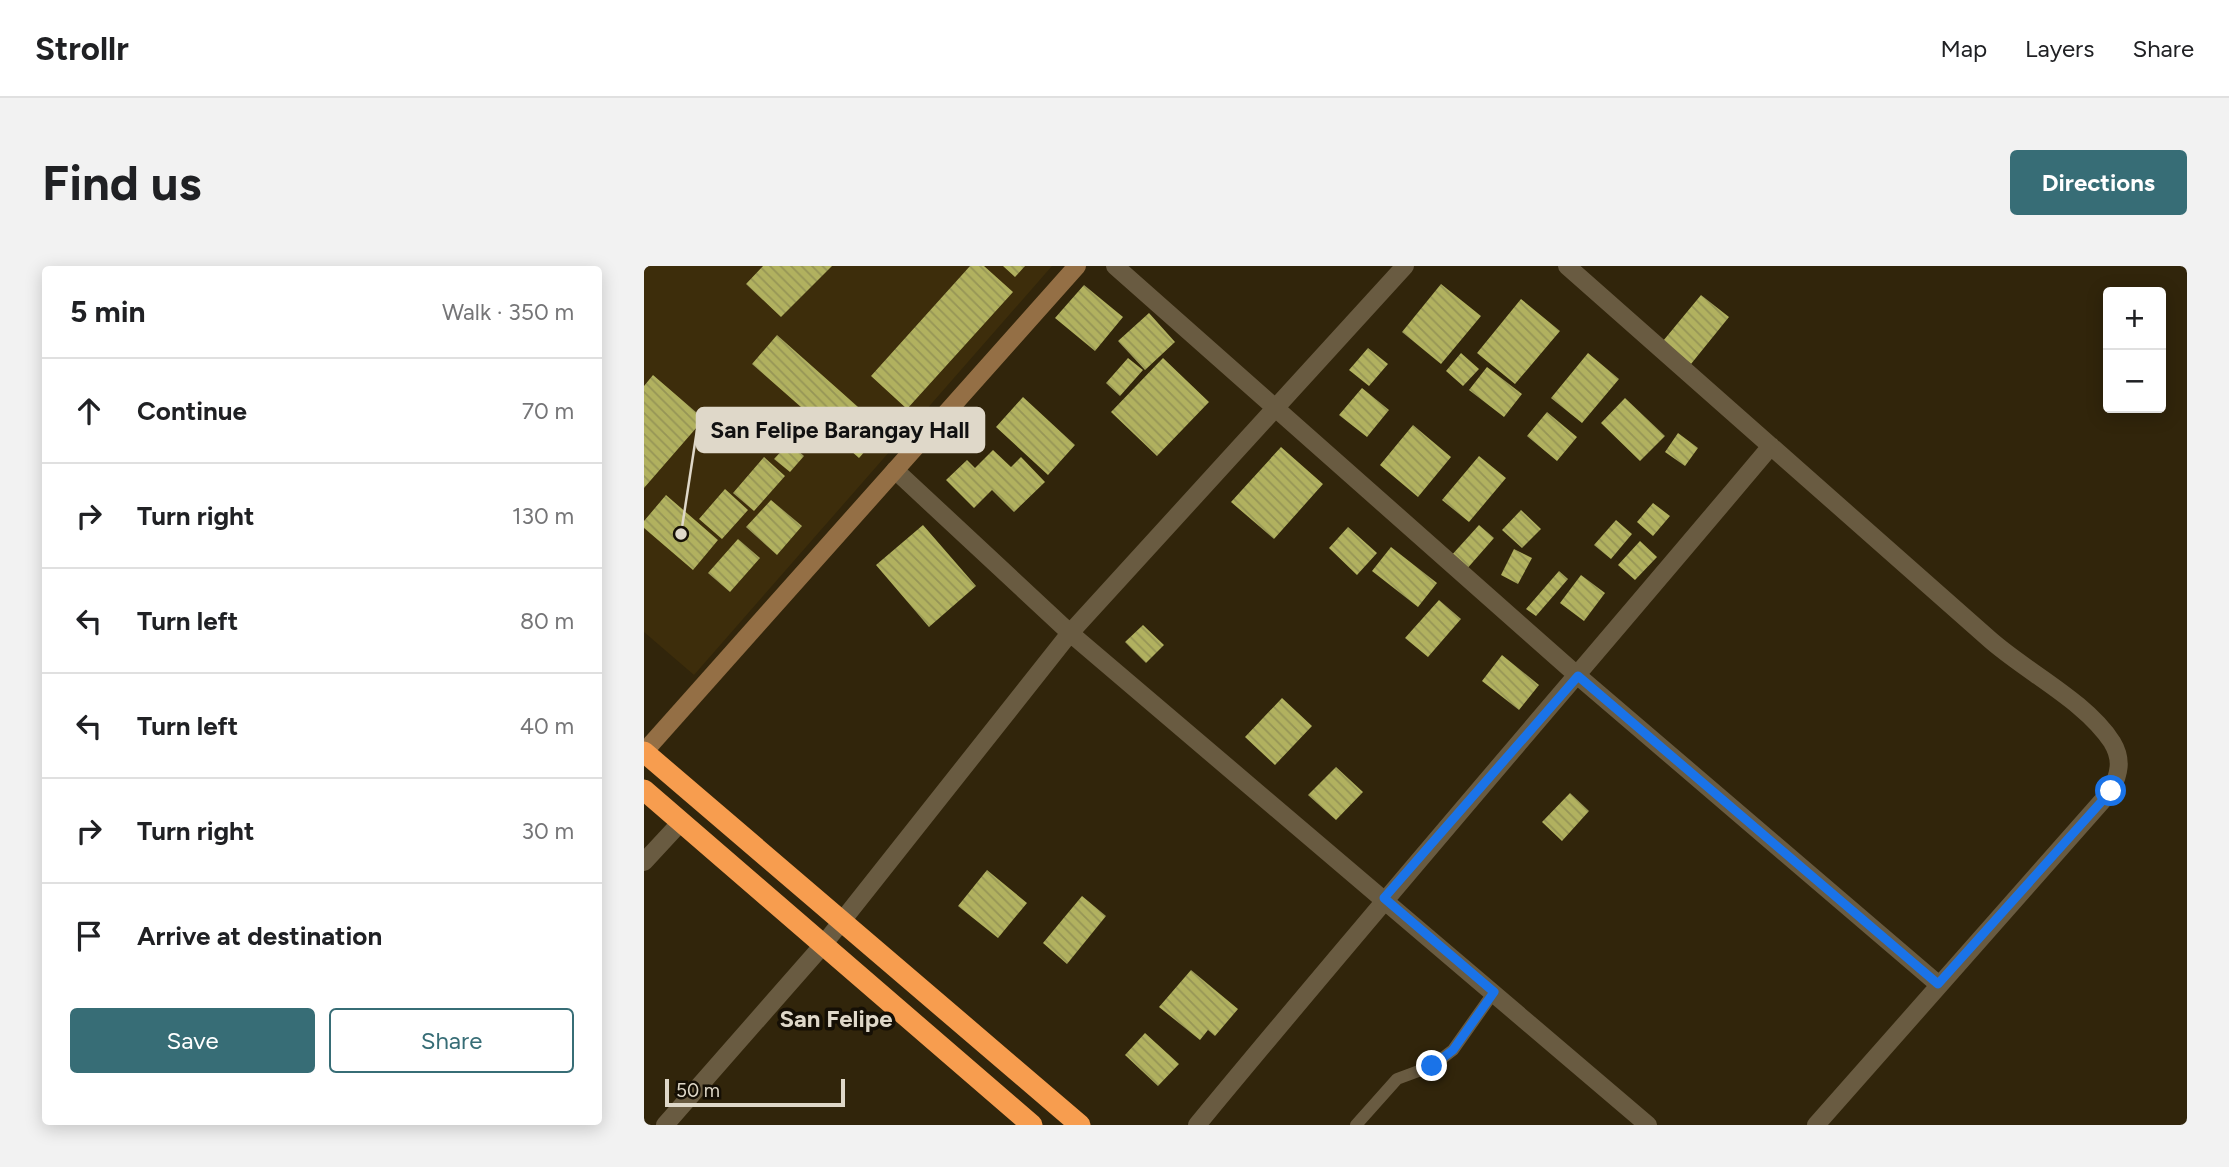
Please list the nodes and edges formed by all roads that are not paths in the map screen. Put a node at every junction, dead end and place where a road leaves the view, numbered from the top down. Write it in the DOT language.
graph roads {
  1 [pos="1077,266"];
  2 [pos="1115,266"];
  3 [pos="1405,266"];
  4 [pos="1567,266"];
  5 [pos="1273,408"];
  6 [pos="1771,446"];
  7 [pos="895,470"];
  8 [pos="1070,633"];
  9 [pos="1578,676"];
  10 [pos="644,752"];
  11 [pos="644,790"];
  12 [pos="681,822"];
  13 [pos="644,862"];
  14 [pos="1384,898"];
  15 [pos="842,922"];
  16 [pos="823,945"];
  17 [pos="1938,984"];
  18 [pos="1494,992"];
  19 [pos="665,1125"];
  20 [pos="1032,1125"];
  21 [pos="1080,1125"];
  22 [pos="1197,1125"];
  23 [pos="1356,1125"];
  24 [pos="1648,1125"];
  25 [pos="1816,1125"];
  1 -- 7 [label="street"];
  2 -- 5 [label="street"];
  3 -- 5 [label="street"];
  4 -- 6 [label="street"];
  5 -- 8 [label="street"];
  5 -- 9 [label="street"];
  6 -- 9 [label="street"];
  6 -- 17 [label="street"];
  7 -- 8 [label="street"];
  7 -- 10 [label="street"];
  8 -- 14 [label="street"];
  8 -- 15 [label="street"];
  9 -- 14 [label="street"];
  9 -- 17 [label="street"];
  10 -- 15 [label="highway"];
  11 -- 12 [label="highway"];
  12 -- 13 [label="street"];
  12 -- 16 [label="highway"];
  14 -- 18 [label="street"];
  14 -- 22 [label="street"];
  15 -- 16 [label="street"];
  15 -- 21 [label="highway"];
  16 -- 19 [label="street"];
  16 -- 20 [label="highway"];
  17 -- 25 [label="street"];
  18 -- 23 [label="lane"];
  18 -- 24 [label="street"];
}
